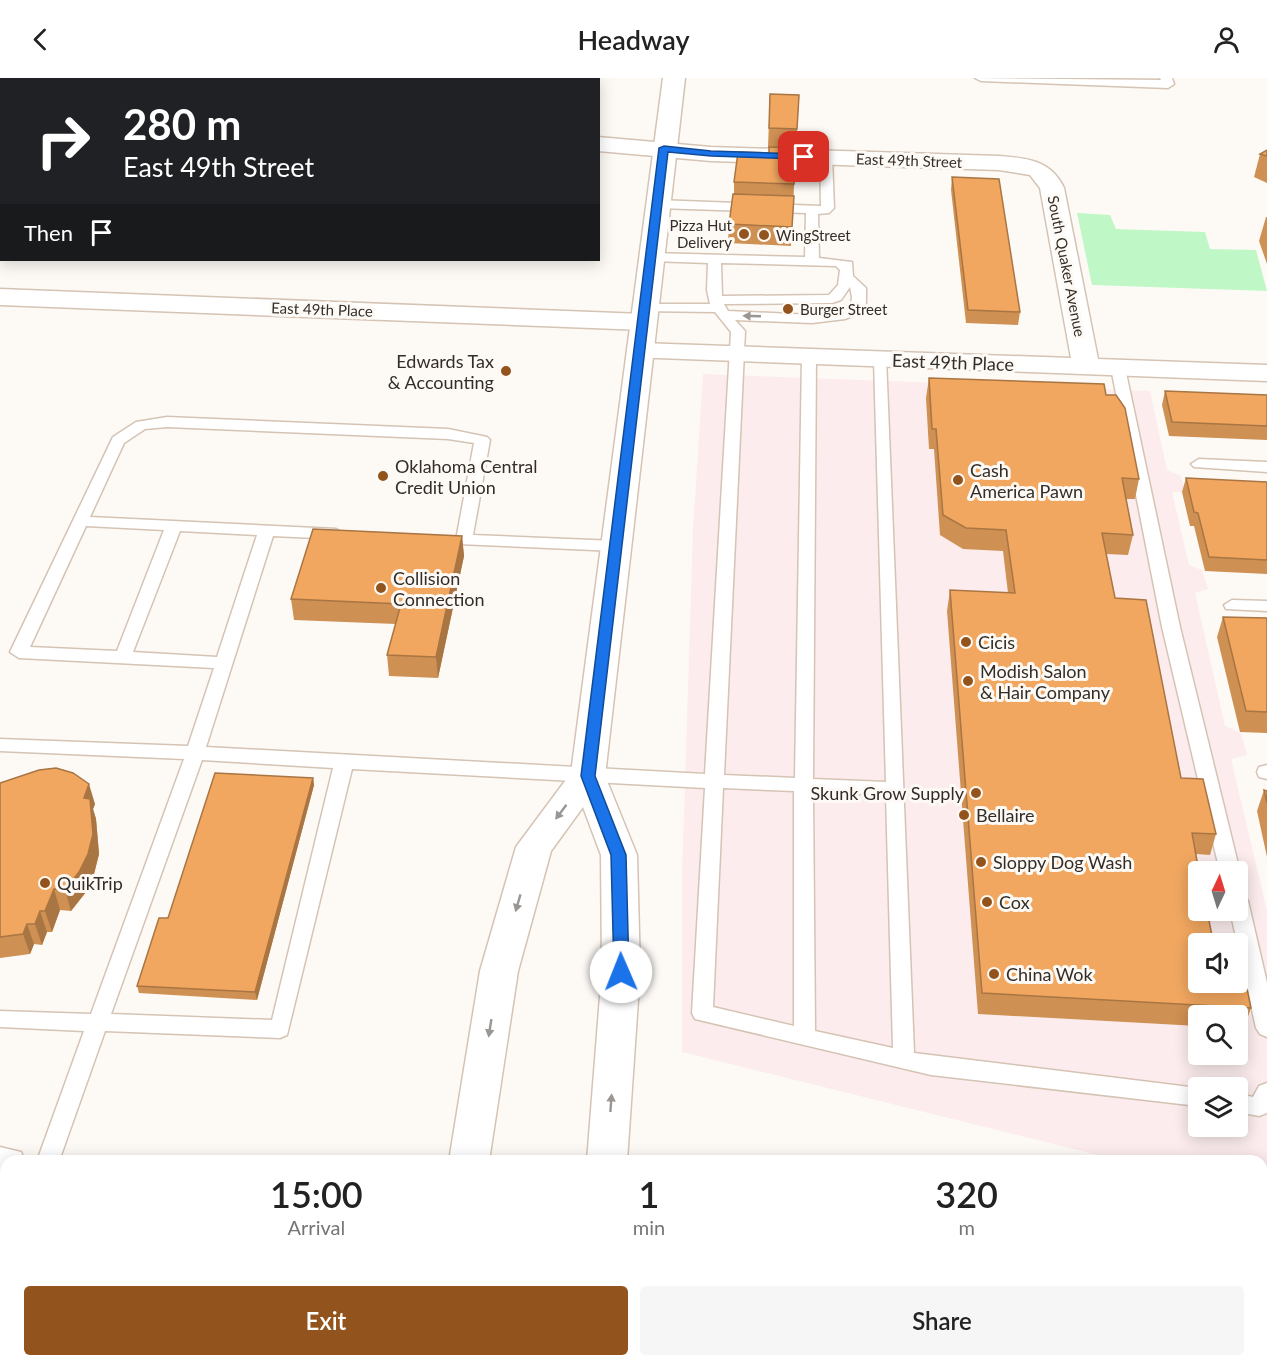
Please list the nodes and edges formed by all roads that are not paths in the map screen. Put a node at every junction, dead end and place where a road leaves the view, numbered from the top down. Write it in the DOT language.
graph roads {
  1 [pos="674,78"];
  2 [pos="981,78"];
  3 [pos="1166,78"];
  4 [pos="600,144"];
  5 [pos="664,148"];
  6 [pos="826,157"];
  7 [pos="1039,169"];
  8 [pos="657,204"];
  9 [pos="812,210"];
  10 [pos="651,257"];
  11 [pos="715,258"];
  12 [pos="812,261"];
  13 [pos="848,278"];
  14 [pos="0,297"];
  15 [pos="718,308"];
  16 [pos="644,315"];
  17 [pos="639,351"];
  18 [pos="736,355"];
  19 [pos="809,357"];
  20 [pos="881,360"];
  21 [pos="1086,367"];
  22 [pos="1118,368"];
  23 [pos="1267,373"];
  24 [pos="1199,464"];
  25 [pos="1267,467"];
  26 [pos="80,521"];
  27 [pos="174,526"];
  28 [pos="267,530"];
  29 [pos="348,534"];
  30 [pos="616,546"];
  31 [pos="1232,605"];
  32 [pos="1267,606"];
  33 [pos="123,657"];
  34 [pos="224,663"];
  35 [pos="0,745"];
  36 [pos="195,753"];
  37 [pos="344,762"];
  38 [pos="588,776"];
  39 [pos="714,781"];
  40 [pos="804,785"];
  41 [pos="895,789"];
  42 [pos="1227,861"];
  43 [pos="1243,921"];
  44 [pos="0,1019"];
  45 [pos="99,1022"];
  46 [pos="1267,1028"];
  47 [pos="805,1037"];
  48 [pos="904,1060"];
  49 [pos="1267,1092"];
  50 [pos="1188,1096"];
  51 [pos="1248,1105"];
  52 [pos="50,1155"];
  53 [pos="470,1155"];
  54 [pos="607,1155"];
  1 -- 5 [label="street"];
  2 -- 3 [label="lane"];
  4 -- 5 [label="street, East 49th Street"];
  5 -- 6 [label="street, East 49th Street"];
  5 -- 8 [label="street"];
  6 -- 7 [label="street, East 49th Street"];
  6 -- 9 [label="lane"];
  7 -- 21 [label="street, South Quaker Avenue"];
  8 -- 9 [label="lane"];
  8 -- 10 [label="street"];
  9 -- 12 [label="lane"];
  10 -- 11 [label="lane"];
  10 -- 16 [label="street"];
  11 -- 12 [label="lane"];
  11 -- 15 [label="lane"];
  12 -- 13 [label="lane"];
  13 -- 15 [label="lane"];
  13 -- 15 [label="lane, one-way"];
  14 -- 16 [label="street, East 49th Place"];
  15 -- 16 [label="lane"];
  15 -- 18 [label="lane"];
  16 -- 17 [label="street"];
  17 -- 18 [label="street, East 49th Place"];
  17 -- 30 [label="street"];
  18 -- 19 [label="street, East 49th Place"];
  18 -- 39 [label="lane"];
  19 -- 20 [label="street, East 49th Place"];
  19 -- 40 [label="lane"];
  20 -- 21 [label="street, East 49th Place"];
  20 -- 41 [label="lane"];
  21 -- 22 [label="street, East 49th Place"];
  22 -- 23 [label="street, East 49th Place"];
  22 -- 42 [label="lane"];
  24 -- 25 [label="lane"];
  26 -- 27 [label="lane"];
  26 -- 30 [label="lane"];
  26 -- 33 [label="lane"];
  27 -- 28 [label="lane"];
  27 -- 33 [label="lane"];
  28 -- 29 [label="lane"];
  28 -- 34 [label="lane"];
  30 -- 38 [label="street"];
  31 -- 32 [label="lane"];
  33 -- 34 [label="lane"];
  34 -- 36 [label="lane"];
  35 -- 36 [label="lane"];
  36 -- 37 [label="lane"];
  36 -- 45 [label="lane"];
  37 -- 38 [label="lane"];
  37 -- 45 [label="lane"];
  38 -- 39 [label="lane"];
  38 -- 53 [label="street, one-way"];
  54 -- 38 [label="street, one-way"];
  39 -- 40 [label="lane"];
  39 -- 47 [label="lane"];
  40 -- 41 [label="lane"];
  40 -- 47 [label="lane"];
  41 -- 48 [label="lane"];
  43 -- 46 [label="lane"];
  44 -- 45 [label="lane"];
  45 -- 52 [label="lane"];
  47 -- 48 [label="lane"];
  48 -- 50 [label="lane"];
  49 -- 51 [label="lane"];
}
